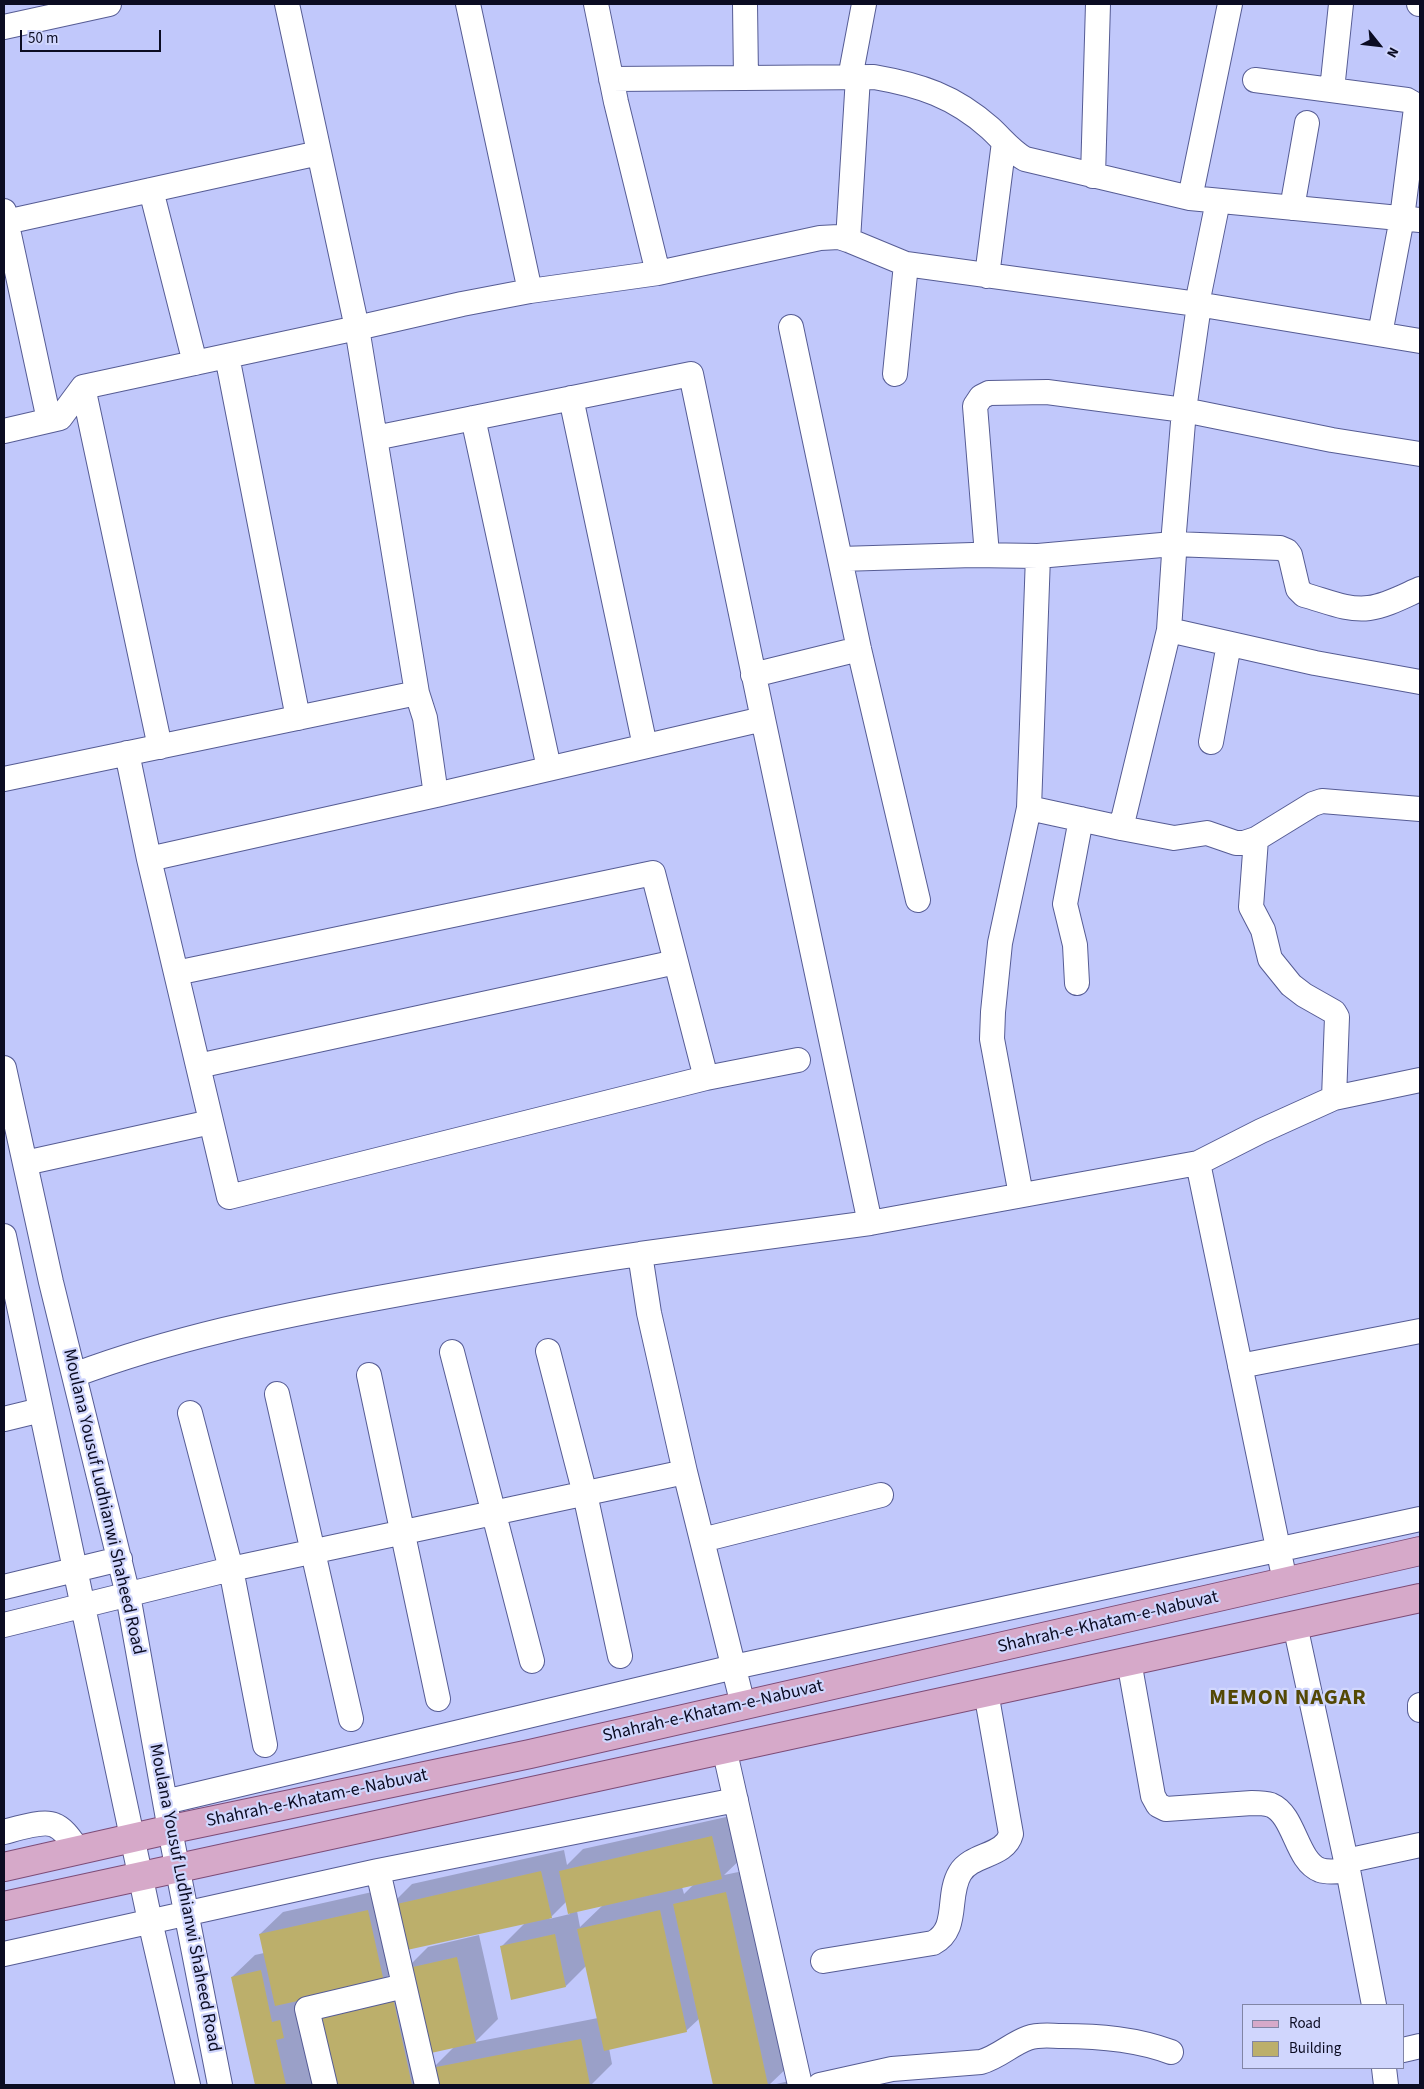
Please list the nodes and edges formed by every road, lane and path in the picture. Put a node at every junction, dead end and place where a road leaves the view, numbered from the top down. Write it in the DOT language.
graph roads {
  1 [pos="108,4"];
  2 [pos="287,4"];
  3 [pos="468,4"];
  4 [pos="596,4"];
  5 [pos="745,4"];
  6 [pos="864,4"];
  7 [pos="1098,4"];
  8 [pos="1230,4"];
  9 [pos="1341,4"];
  10 [pos="4,25"];
  11 [pos="746,78"];
  12 [pos="854,78"];
  13 [pos="611,79"];
  14 [pos="1255,80"];
  15 [pos="1332,90"];
  16 [pos="1307,123"];
  17 [pos="1004,142"];
  18 [pos="319,153"];
  19 [pos="1093,176"];
  20 [pos="152,190"];
  21 [pos="1190,198"];
  22 [pos="1218,201"];
  23 [pos="1292,208"];
  24 [pos="5,216"];
  25 [pos="1411,219"];
  26 [pos="848,240"];
  27 [pos="906,264"];
  28 [pos="658,273"];
  29 [pos="987,276"];
  30 [pos="530,290"];
  31 [pos="1198,305"];
  32 [pos="790,327"];
  33 [pos="357,328"];
  34 [pos="1380,334"];
  35 [pos="1420,341"];
  36 [pos="227,356"];
  37 [pos="195,363"];
  38 [pos="895,374"];
  39 [pos="83,387"];
  40 [pos="571,398"];
  41 [pos="1184,410"];
  42 [pos="473,418"];
  43 [pos="49,420"];
  44 [pos="4,430"];
  45 [pos="375,438"];
  46 [pos="1420,454"];
  47 [pos="1173,544"];
  48 [pos="987,555"];
  49 [pos="1038,556"];
  50 [pos="840,559"];
  51 [pos="1420,589"];
  52 [pos="1169,630"];
  53 [pos="1229,644"];
  54 [pos="859,649"];
  55 [pos="753,675"];
  56 [pos="1420,682"];
  57 [pos="418,693"];
  58 [pos="298,718"];
  59 [pos="763,719"];
  60 [pos="1211,742"];
  61 [pos="160,746"];
  62 [pos="645,746"];
  63 [pos="127,753"];
  64 [pos="549,768"];
  65 [pos="4,779"];
  66 [pos="436,795"];
  67 [pos="1029,808"];
  68 [pos="1420,809"];
  69 [pos="1081,819"];
  70 [pos="1120,828"];
  71 [pos="1256,839"];
  72 [pos="149,859"];
  73 [pos="918,900"];
  74 [pos="676,962"];
  75 [pos="176,973"];
  76 [pos="1077,983"];
  77 [pos="798,1060"];
  78 [pos="198,1066"];
  79 [pos="4,1068"];
  80 [pos="706,1078"];
  81 [pos="1420,1080"];
  82 [pos="1334,1098"];
  83 [pos="211,1122"];
  84 [pos="25,1163"];
  85 [pos="1198,1163"];
  86 [pos="1021,1195"];
  87 [pos="870,1223"];
  88 [pos="4,1236"];
  89 [pos="640,1254"];
  90 [pos="1420,1331"];
  91 [pos="548,1351"];
  92 [pos="452,1352"];
  93 [pos="1240,1366"];
  94 [pos="74,1375"];
  95 [pos="368,1375"];
  96 [pos="277,1394"];
  97 [pos="41,1410"];
  98 [pos="190,1413"];
  99 [pos="4,1419"];
  100 [pos="685,1472"];
  101 [pos="585,1494"];
  102 [pos="881,1495"];
  103 [pos="494,1513"];
  104 [pos="1420,1519"];
  105 [pos="402,1532"];
  106 [pos="702,1540"];
  107 [pos="1279,1550"];
  108 [pos="314,1551"];
  109 [pos="1420,1552"];
  110 [pos="120,1559"];
  111 [pos="232,1569"];
  112 [pos="76,1570"];
  113 [pos="1286,1583"];
  114 [pos="4,1587"];
  115 [pos="128,1595"];
  116 [pos="1420,1598"];
  117 [pos="84,1607"];
  118 [pos="4,1625"];
  119 [pos="1295,1625"];
  120 [pos="620,1656"];
  121 [pos="532,1661"];
  122 [pos="1129,1661"];
  123 [pos="734,1667"];
  124 [pos="986,1692"];
  125 [pos="438,1699"];
  126 [pos="743,1705"];
  127 [pos="1420,1705"];
  128 [pos="1420,1710"];
  129 [pos="351,1719"];
  130 [pos="265,1744"];
  131 [pos="724,1748"];
  132 [pos="736,1800"];
  133 [pos="165,1802"];
  134 [pos="170,1830"];
  135 [pos="4,1832"];
  136 [pos="133,1839"];
  137 [pos="1420,1845"];
  138 [pos="78,1851"];
  139 [pos="1347,1866"];
  140 [pos="4,1868"];
  141 [pos="178,1869"];
  142 [pos="378,1871"];
  143 [pos="141,1878"];
  144 [pos="4,1906"];
  145 [pos="186,1913"];
  146 [pos="150,1921"];
  147 [pos="4,1954"];
  148 [pos="822,1961"];
  149 [pos="404,1986"];
  150 [pos="1374,2004"];
  151 [pos="1420,2046"];
  152 [pos="1404,2050"];
  153 [pos="1171,2052"];
  154 [pos="1384,2069"];
  155 [pos="188,2085"];
  156 [pos="220,2085"];
  157 [pos="325,2085"];
  158 [pos="427,2085"];
  159 [pos="800,2085"];
  160 [pos="820,2085"];
  161 [pos="1386,2085"];
  1 -- 10 [label="street"];
  2 -- 18 [label="street"];
  3 -- 30 [label="street"];
  4 -- 13 [label="street"];
  5 -- 11 [label="street"];
  6 -- 12 [label="street"];
  7 -- 19 [label="street"];
  8 -- 21 [label="street"];
  9 -- 15 [label="street"];
  11 -- 12 [label="street"];
  11 -- 13 [label="street"];
  12 -- 17 [label="street"];
  12 -- 26 [label="street"];
  13 -- 28 [label="street"];
  14 -- 15 [label="street"];
  15 -- 25 [label="street"];
  16 -- 23 [label="street"];
  17 -- 19 [label="street"];
  17 -- 29 [label="street"];
  18 -- 20 [label="street"];
  18 -- 33 [label="street"];
  19 -- 21 [label="street"];
  20 -- 24 [label="street"];
  20 -- 37 [label="street"];
  21 -- 22 [label="street"];
  22 -- 23 [label="street"];
  22 -- 31 [label="street"];
  23 -- 25 [label="street"];
  24 -- 43 [label="street"];
  25 -- 34 [label="street"];
  26 -- 27 [label="street"];
  26 -- 28 [label="street"];
  27 -- 29 [label="street"];
  27 -- 38 [label="street"];
  28 -- 30 [label="street"];
  29 -- 31 [label="street"];
  30 -- 33 [label="street"];
  31 -- 34 [label="street"];
  31 -- 41 [label="street"];
  32 -- 50 [label="street"];
  33 -- 36 [label="street"];
  33 -- 45 [label="street"];
  34 -- 35 [label="street"];
  36 -- 37 [label="street"];
  36 -- 58 [label="street"];
  37 -- 39 [label="street"];
  39 -- 43 [label="street"];
  39 -- 61 [label="street"];
  40 -- 42 [label="street"];
  40 -- 55 [label="street"];
  40 -- 62 [label="street"];
  41 -- 46 [label="street"];
  41 -- 47 [label="street"];
  41 -- 48 [label="street"];
  42 -- 45 [label="street"];
  42 -- 64 [label="street"];
  43 -- 44 [label="street"];
  45 -- 57 [label="street"];
  47 -- 49 [label="street"];
  47 -- 51 [label="street"];
  47 -- 52 [label="street"];
  48 -- 49 [label="street"];
  48 -- 50 [label="street"];
  49 -- 67 [label="street"];
  50 -- 54 [label="street"];
  52 -- 53 [label="street"];
  52 -- 70 [label="street"];
  53 -- 56 [label="street"];
  53 -- 60 [label="street"];
  54 -- 55 [label="street"];
  54 -- 73 [label="street"];
  55 -- 59 [label="street"];
  57 -- 58 [label="street"];
  57 -- 66 [label="street"];
  58 -- 61 [label="street"];
  59 -- 62 [label="street"];
  59 -- 87 [label="street"];
  61 -- 63 [label="street"];
  62 -- 64 [label="street"];
  63 -- 65 [label="street"];
  63 -- 72 [label="street"];
  64 -- 66 [label="street"];
  66 -- 72 [label="street"];
  67 -- 69 [label="street"];
  67 -- 86 [label="street"];
  68 -- 71 [label="street"];
  69 -- 70 [label="street"];
  69 -- 76 [label="street"];
  70 -- 71 [label="street"];
  71 -- 82 [label="street"];
  72 -- 75 [label="street"];
  74 -- 75 [label="street"];
  74 -- 78 [label="street"];
  74 -- 80 [label="street"];
  75 -- 78 [label="street"];
  77 -- 80 [label="street"];
  78 -- 83 [label="street"];
  79 -- 84 [label="street, Moulana Yousuf Ludhianwi Shaheed Road"];
  80 -- 83 [label="street"];
  81 -- 82 [label="street"];
  82 -- 85 [label="street"];
  83 -- 84 [label="street"];
  84 -- 94 [label="street, Moulana Yousuf Ludhianwi Shaheed Road"];
  85 -- 86 [label="street"];
  85 -- 93 [label="street"];
  86 -- 87 [label="street"];
  87 -- 89 [label="street"];
  88 -- 97 [label="street, Moulana Yousuf Ludhianwi Shaheed Road"];
  89 -- 94 [label="street"];
  89 -- 100 [label="street"];
  90 -- 93 [label="street"];
  91 -- 101 [label="street"];
  92 -- 103 [label="street"];
  93 -- 107 [label="street"];
  94 -- 110 [label="street, Moulana Yousuf Ludhianwi Shaheed Road"];
  95 -- 105 [label="street"];
  96 -- 108 [label="street"];
  97 -- 99 [label="street"];
  97 -- 112 [label="street, Moulana Yousuf Ludhianwi Shaheed Road"];
  98 -- 111 [label="street"];
  100 -- 101 [label="street"];
  100 -- 106 [label="street"];
  101 -- 103 [label="street"];
  101 -- 120 [label="street"];
  102 -- 106 [label="street"];
  103 -- 105 [label="street"];
  103 -- 121 [label="street"];
  104 -- 107 [label="street"];
  105 -- 108 [label="street"];
  105 -- 125 [label="street"];
  106 -- 123 [label="street"];
  107 -- 113 [label="street"];
  107 -- 123 [label="street"];
  108 -- 111 [label="street"];
  108 -- 129 [label="street"];
  109 -- 113 [label="main road, Shahrah-e-Khatam-e-Nabuvat"];
  110 -- 112 [label="street"];
  110 -- 115 [label="street, Moulana Yousuf Ludhianwi Shaheed Road"];
  111 -- 115 [label="street"];
  111 -- 130 [label="street"];
  112 -- 114 [label="street"];
  112 -- 117 [label="street, Moulana Yousuf Ludhianwi Shaheed Road"];
  113 -- 126 [label="main road, Shahrah-e-Khatam-e-Nabuvat"];
  115 -- 117 [label="street"];
  115 -- 133 [label="street, Moulana Yousuf Ludhianwi Shaheed Road"];
  116 -- 119 [label="main road, Shahrah-e-Khatam-e-Nabuvat"];
  117 -- 118 [label="street"];
  117 -- 136 [label="street, Moulana Yousuf Ludhianwi Shaheed Road"];
  119 -- 122 [label="main road, Shahrah-e-Khatam-e-Nabuvat"];
  119 -- 139 [label="street"];
  122 -- 124 [label="main road, Shahrah-e-Khatam-e-Nabuvat"];
  122 -- 139 [label="street"];
  123 -- 126 [label="street"];
  123 -- 133 [label="street"];
  124 -- 131 [label="main road, Shahrah-e-Khatam-e-Nabuvat"];
  124 -- 148 [label="street"];
  126 -- 134 [label="main road, Shahrah-e-Khatam-e-Nabuvat"];
  127 -- 128 [label="street"];
  131 -- 132 [label="street"];
  131 -- 141 [label="main road, Shahrah-e-Khatam-e-Nabuvat"];
  132 -- 142 [label="street"];
  132 -- 159 [label="street"];
  133 -- 134 [label="street, Moulana Yousuf Ludhianwi Shaheed Road"];
  134 -- 136 [label="main road, Shahrah-e-Khatam-e-Nabuvat"];
  134 -- 141 [label="street, Moulana Yousuf Ludhianwi Shaheed Road"];
  135 -- 138 [label="street"];
  136 -- 138 [label="main road, Shahrah-e-Khatam-e-Nabuvat"];
  136 -- 143 [label="street, Moulana Yousuf Ludhianwi Shaheed Road"];
  137 -- 139 [label="street"];
  138 -- 140 [label="main road, Shahrah-e-Khatam-e-Nabuvat"];
  139 -- 150 [label="street"];
  141 -- 143 [label="main road, Shahrah-e-Khatam-e-Nabuvat"];
  141 -- 145 [label="street, Moulana Yousuf Ludhianwi Shaheed Road"];
  142 -- 145 [label="street"];
  142 -- 149 [label="street"];
  143 -- 144 [label="main road, Shahrah-e-Khatam-e-Nabuvat"];
  143 -- 146 [label="street, Moulana Yousuf Ludhianwi Shaheed Road"];
  145 -- 146 [label="street"];
  145 -- 156 [label="street, Moulana Yousuf Ludhianwi Shaheed Road"];
  146 -- 147 [label="street"];
  146 -- 155 [label="street, Moulana Yousuf Ludhianwi Shaheed Road"];
  149 -- 157 [label="street"];
  149 -- 158 [label="street"];
  151 -- 152 [label="street"];
  153 -- 160 [label="street"];
  154 -- 161 [label="street"];
}
